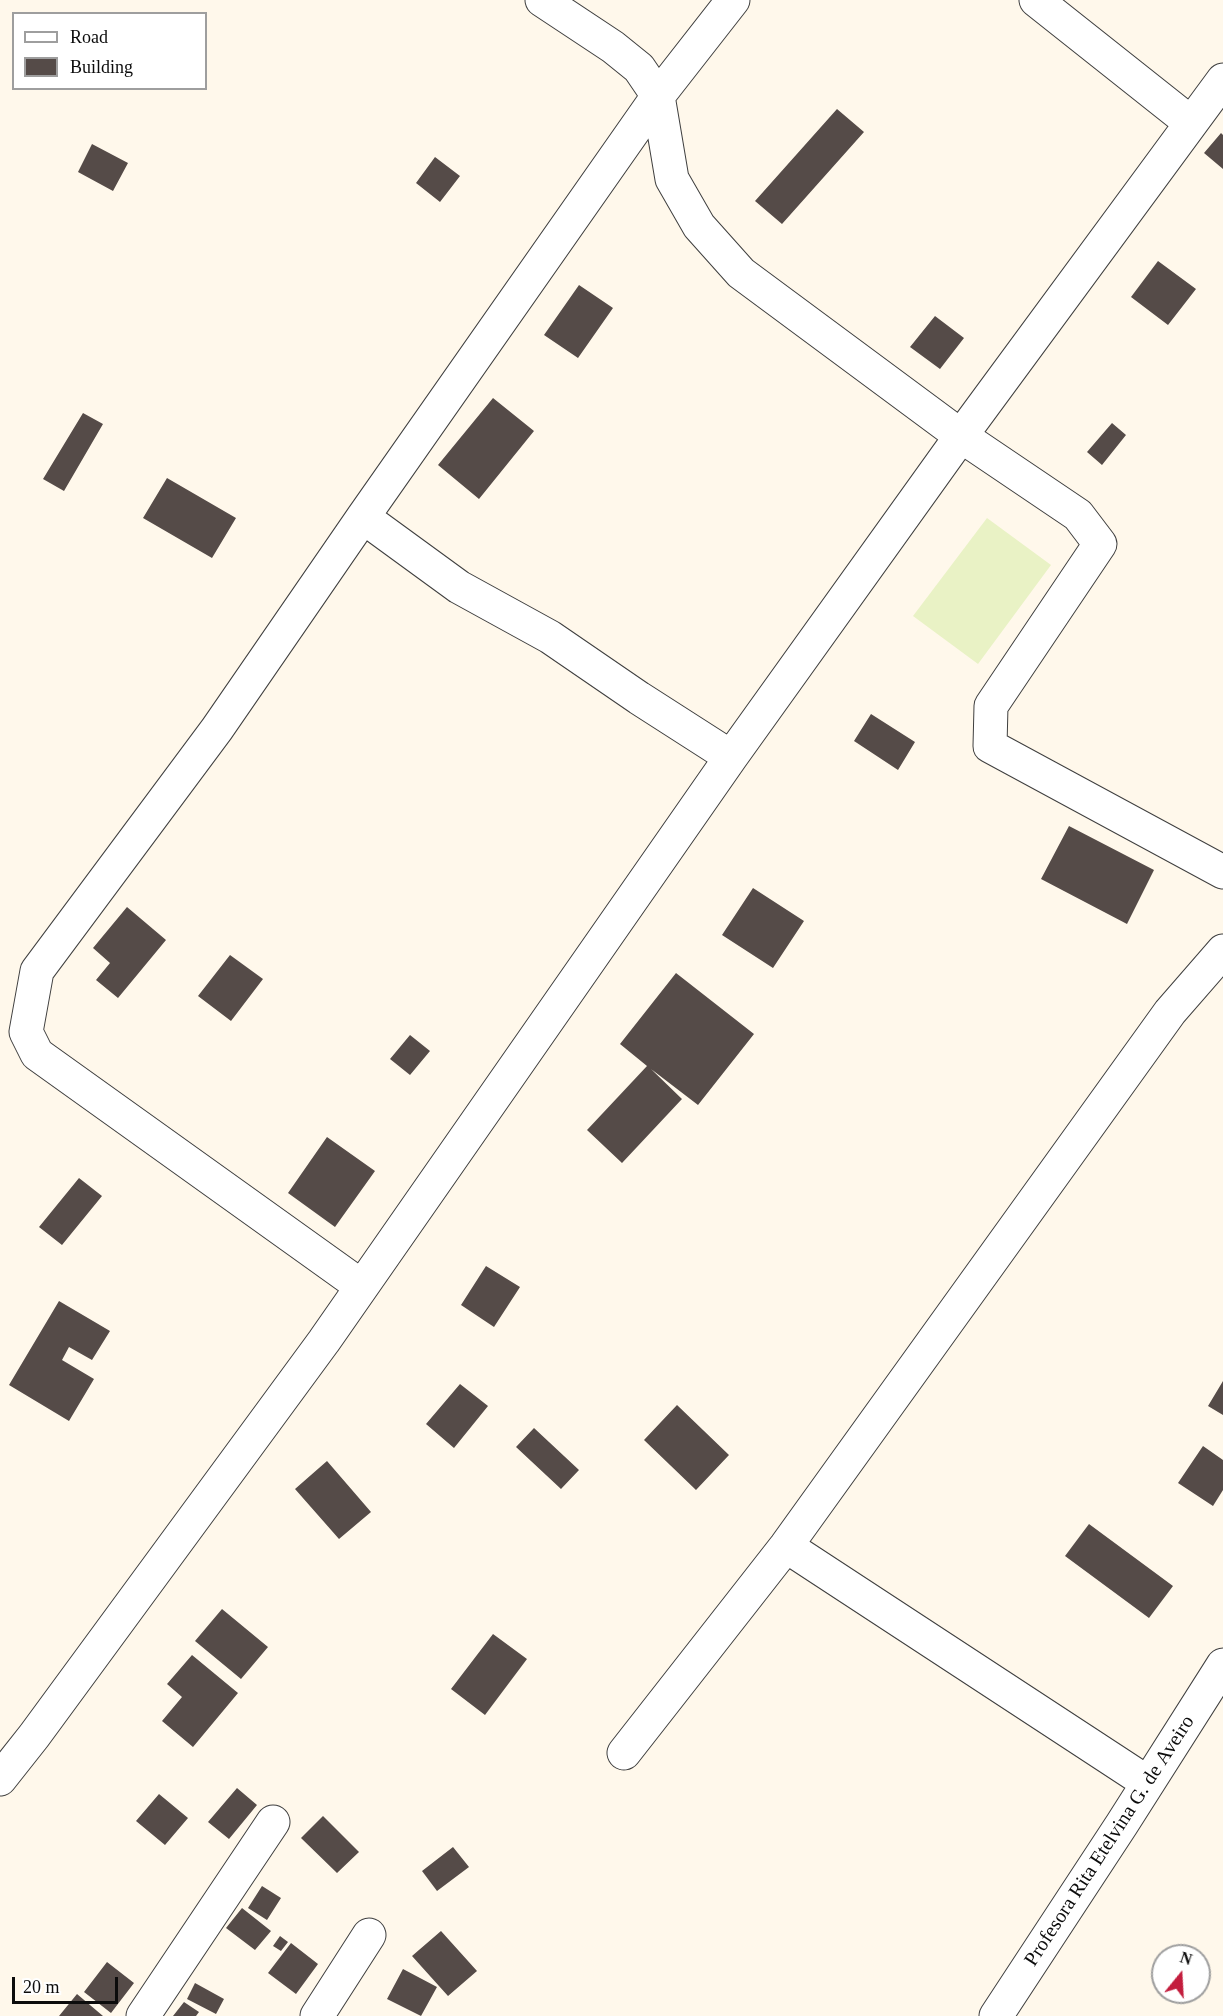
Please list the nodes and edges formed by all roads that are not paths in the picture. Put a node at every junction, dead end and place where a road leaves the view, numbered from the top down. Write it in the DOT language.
graph roads {
  1 [pos="542,0"];
  2 [pos="733,0"];
  3 [pos="1036,0"];
  4 [pos="1223,80"];
  5 [pos="658,96"];
  6 [pos="1191,123"];
  7 [pos="961,436"];
  8 [pos="363,517"];
  9 [pos="731,757"];
  10 [pos="1223,872"];
  11 [pos="1223,951"];
  12 [pos="361,1286"];
  13 [pos="786,1546"];
  14 [pos="1223,1665"];
  15 [pos="624,1753"];
  16 [pos="0,1779"];
  17 [pos="1148,1783"];
  18 [pos="273,1822"];
  19 [pos="369,1935"];
  20 [pos="143,2016"];
  21 [pos="318,2016"];
  22 [pos="996,2016"];
  1 -- 5 [label="street"];
  2 -- 5 [label="street"];
  3 -- 6 [label="street"];
  4 -- 6 [label="street"];
  5 -- 7 [label="street"];
  5 -- 8 [label="street"];
  6 -- 7 [label="street"];
  7 -- 9 [label="street"];
  7 -- 10 [label="street"];
  8 -- 9 [label="street"];
  8 -- 12 [label="street"];
  9 -- 12 [label="street"];
  11 -- 13 [label="street"];
  12 -- 16 [label="street"];
  13 -- 15 [label="street"];
  13 -- 17 [label="street"];
  14 -- 17 [label="street, Profesora Rita Etelvina G. de Aveiro"];
  17 -- 22 [label="street, Profesora Rita Etelvina G. de Aveiro"];
  18 -- 20 [label="street"];
  19 -- 21 [label="street"];
}
